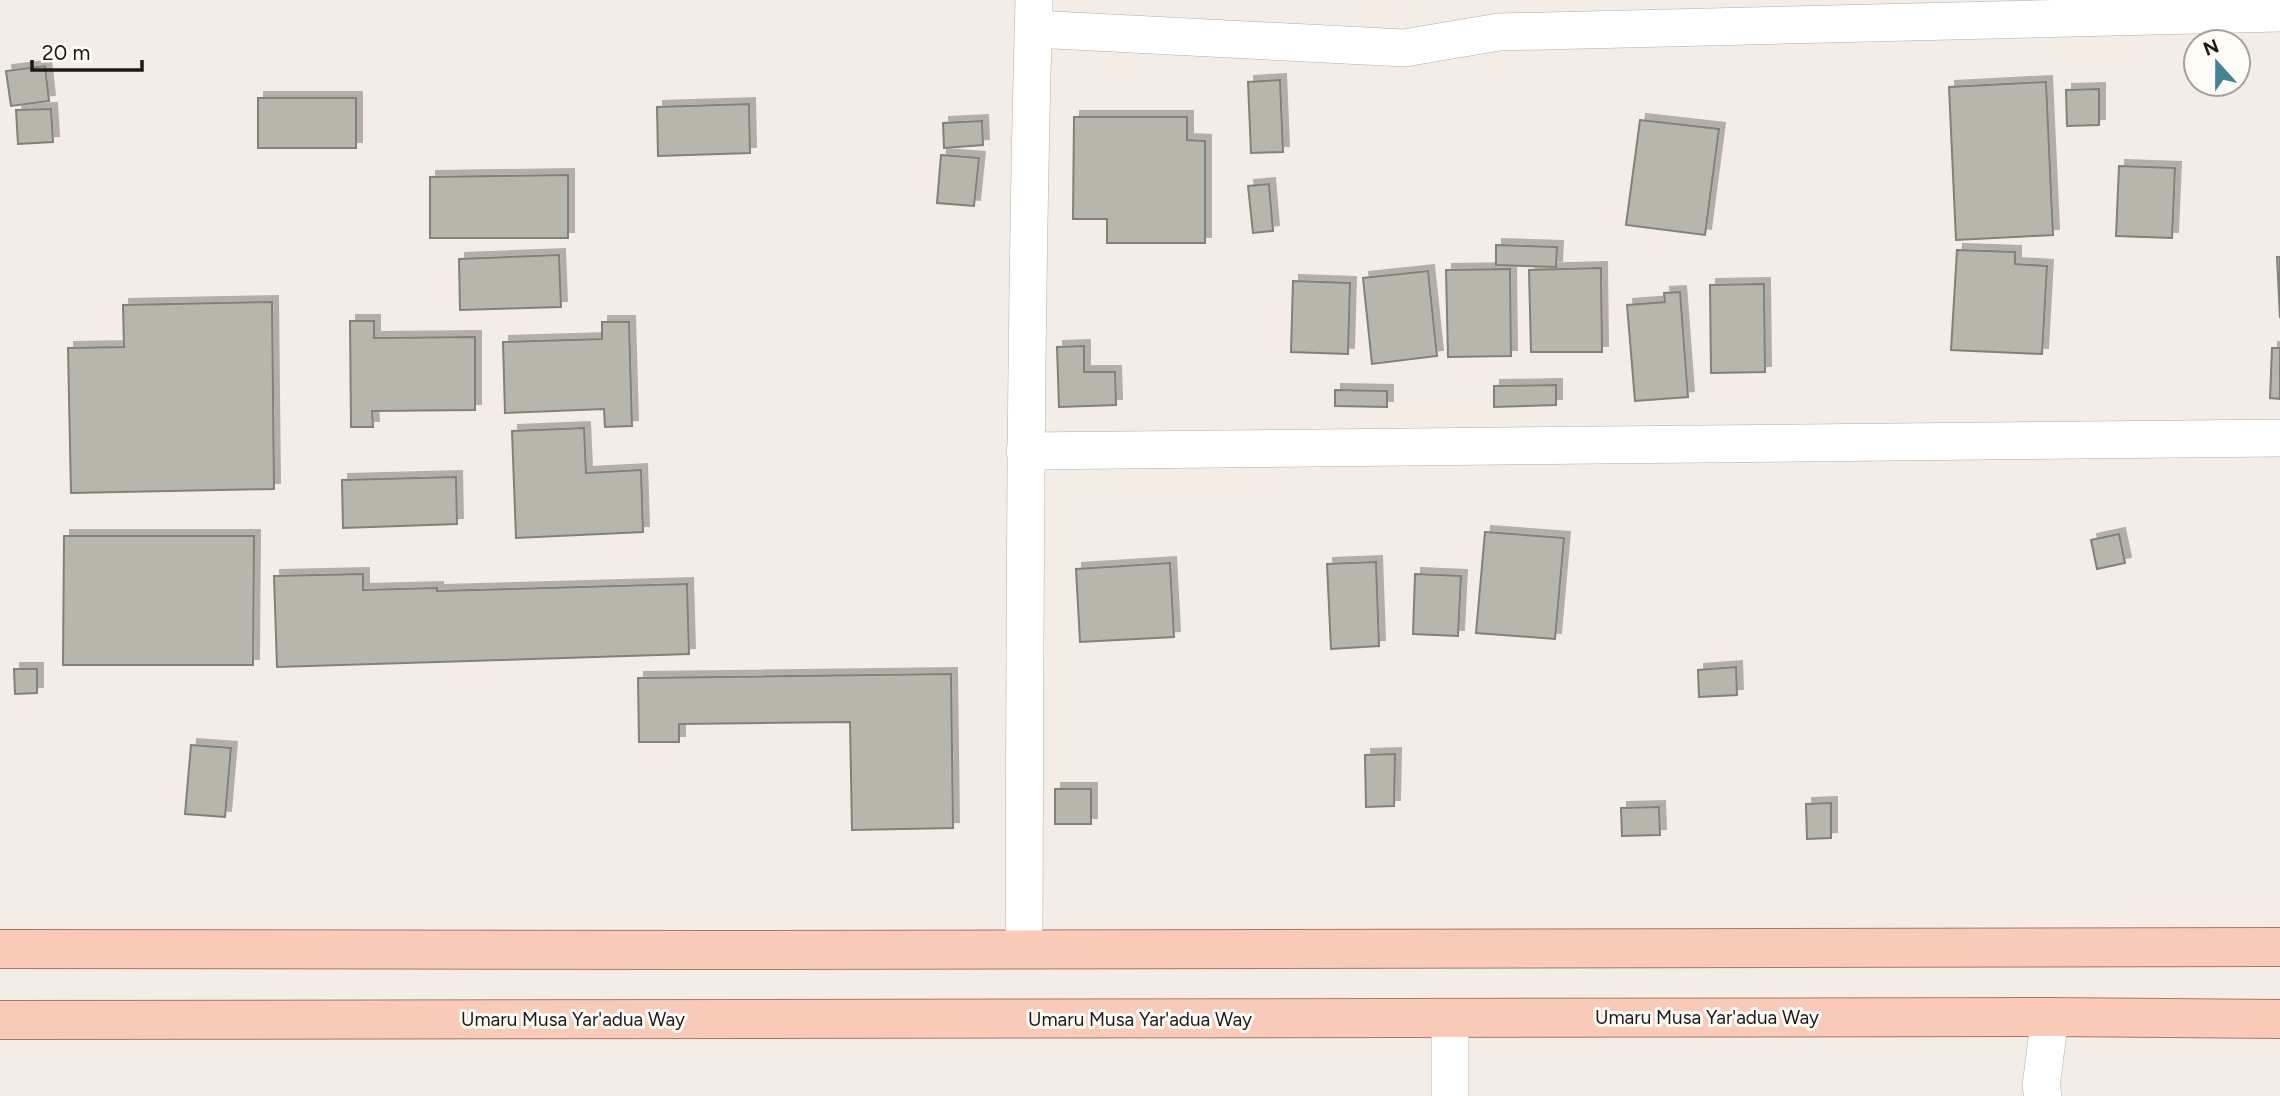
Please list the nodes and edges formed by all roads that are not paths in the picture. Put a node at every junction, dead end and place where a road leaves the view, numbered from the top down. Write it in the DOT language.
graph roads {
  1 [pos="2280,13"];
  2 [pos="1034,14"];
  3 [pos="2280,438"];
  4 [pos="1025,451"];
  5 [pos="2280,947"];
  6 [pos="0,949"];
  7 [pos="1024,949"];
  8 [pos="2050,1017"];
  9 [pos="1450,1018"];
  10 [pos="2280,1019"];
  11 [pos="0,1020"];
  12 [pos="1450,1096"];
  13 [pos="2043,1096"];
  1 -- 2 [label="street"];
  2 -- 4 [label="street"];
  3 -- 4 [label="street"];
  4 -- 7 [label="street"];
  5 -- 7 [label="main road"];
  6 -- 7 [label="main road"];
  8 -- 9 [label="main road, Umaru Musa Yar'adua Way"];
  8 -- 10 [label="main road, Umaru Musa Yar'adua Way"];
  8 -- 13 [label="street"];
  9 -- 11 [label="main road, Umaru Musa Yar'adua Way"];
  9 -- 12 [label="street"];
}
